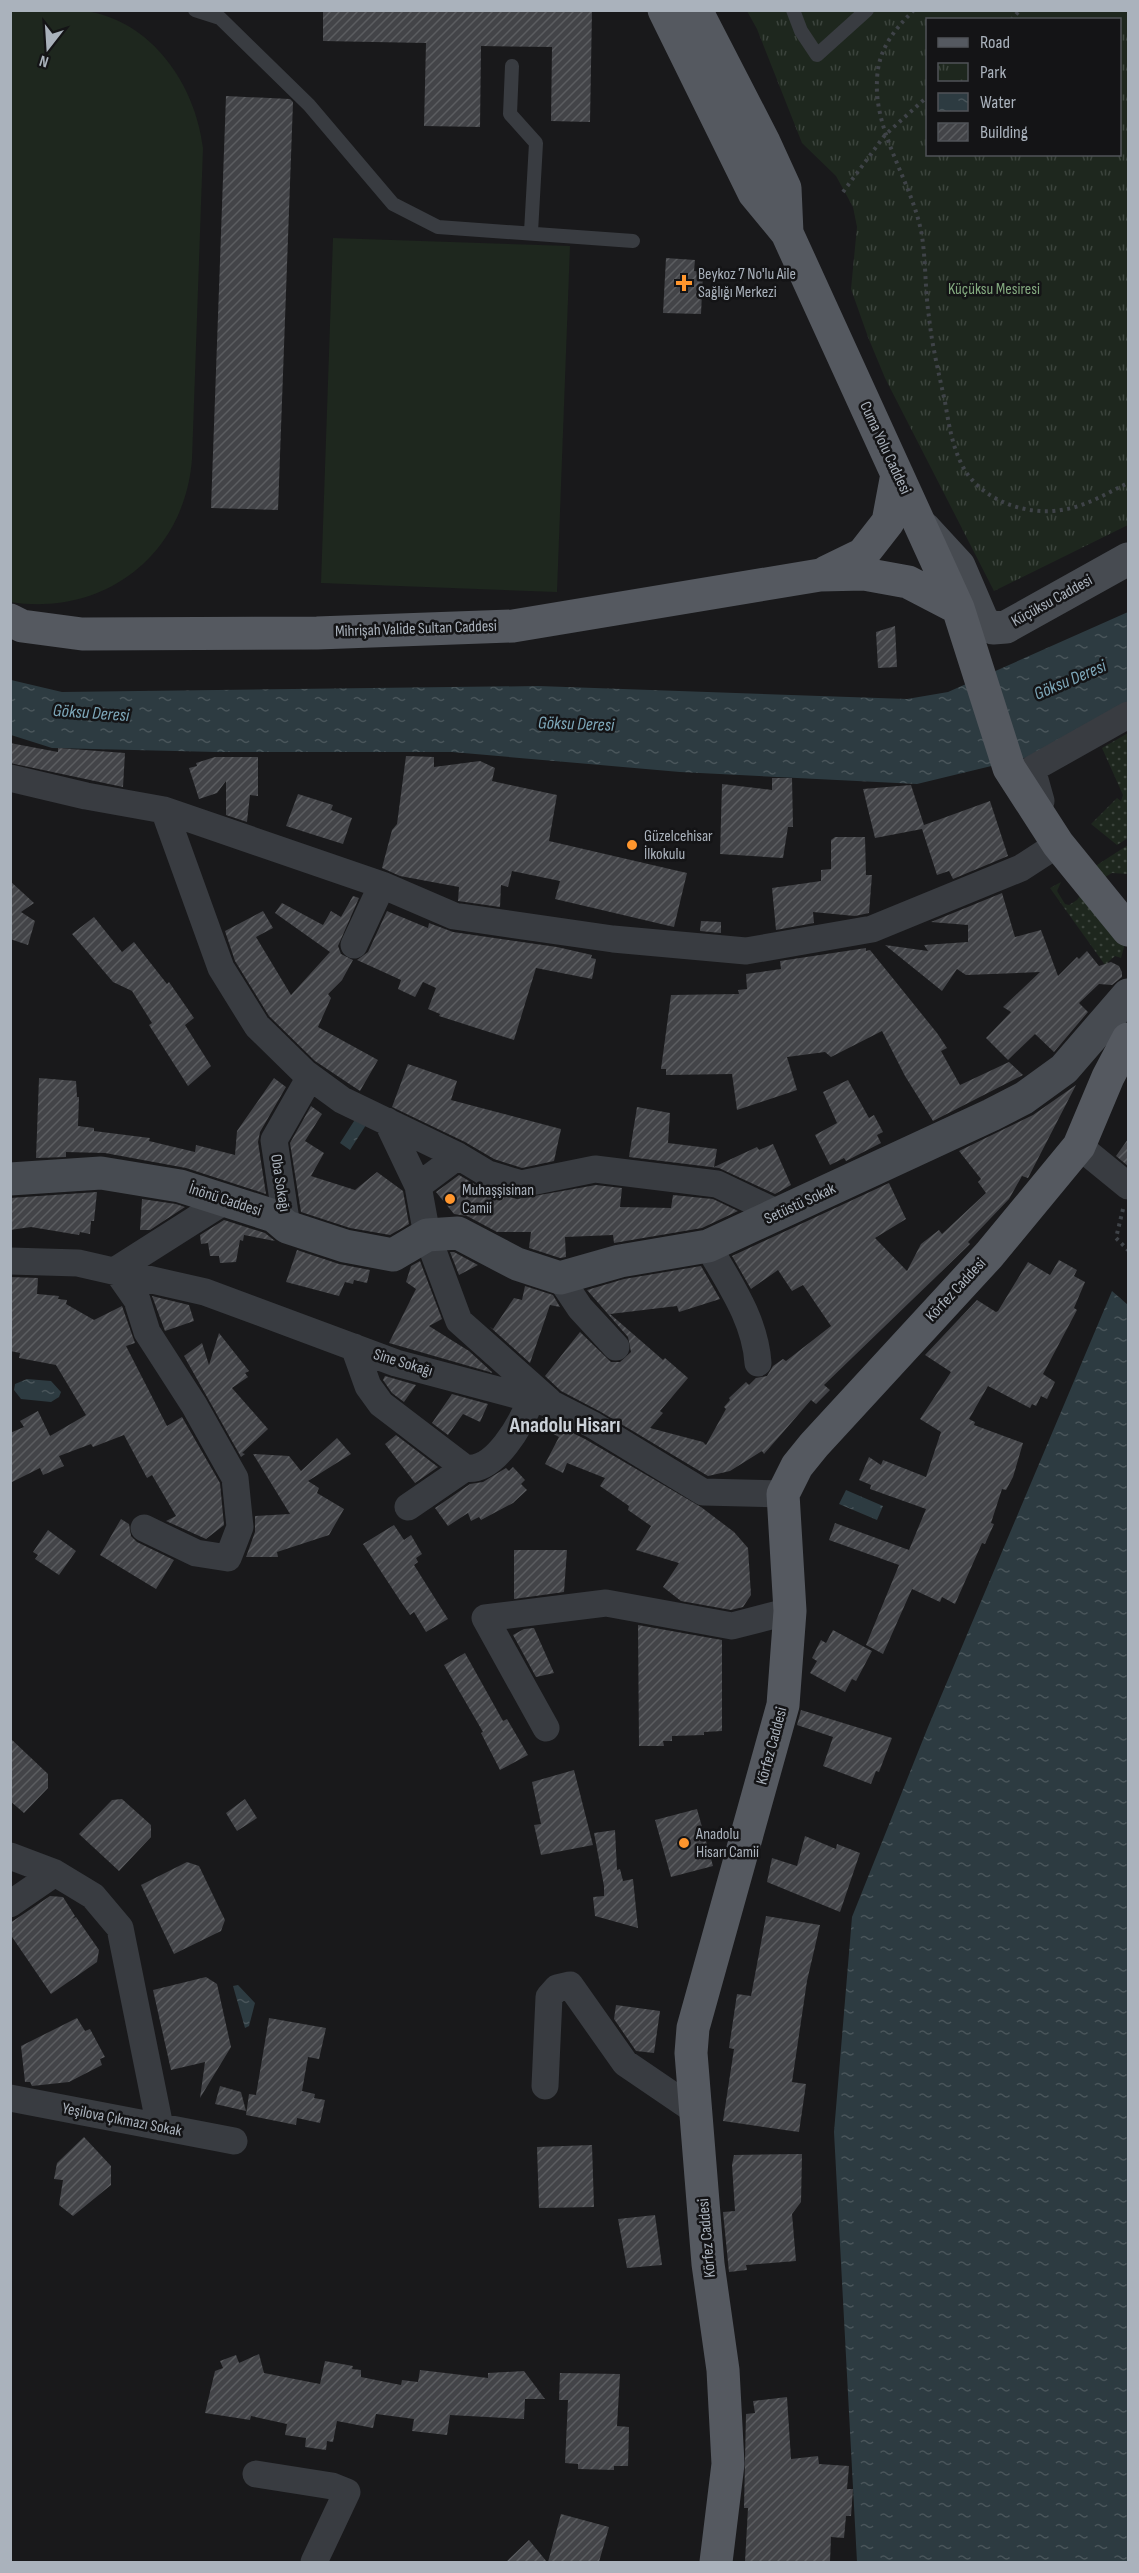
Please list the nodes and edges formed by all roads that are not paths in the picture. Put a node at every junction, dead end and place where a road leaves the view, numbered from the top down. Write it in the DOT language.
graph roads {
  1 [pos="195,10"];
  2 [pos="664,10"];
  3 [pos="793,10"];
  4 [pos="867,10"];
  5 [pos="698,16"];
  6 [pos="733,49"];
  7 [pos="512,66"];
  8 [pos="742,69"];
  9 [pos="784,188"];
  10 [pos="531,232"];
  11 [pos="787,233"];
  12 [pos="633,241"];
  13 [pos="897,474"];
  14 [pos="921,525"];
  15 [pos="1128,559"];
  16 [pos="820,575"];
  17 [pos="958,608"];
  18 [pos="10,620"];
  19 [pos="1128,715"];
  20 [pos="10,778"];
  21 [pos="164,810"];
  22 [pos="1036,814"];
  23 [pos="1058,844"];
  24 [pos="382,885"];
  25 [pos="1128,930"];
  26 [pos="354,945"];
  27 [pos="1128,995"];
  28 [pos="1128,1038"];
  29 [pos="310,1077"];
  30 [pos="387,1121"];
  31 [pos="1079,1146"];
  32 [pos="458,1155"];
  33 [pos="10,1179"];
  34 [pos="418,1186"];
  35 [pos="1127,1192"];
  36 [pos="226,1200"];
  37 [pos="780,1214"];
  38 [pos="287,1227"];
  39 [pos="427,1235"];
  40 [pos="708,1246"];
  41 [pos="10,1261"];
  42 [pos="116,1270"];
  43 [pos="560,1278"];
  44 [pos="354,1347"];
  45 [pos="616,1347"];
  46 [pos="758,1363"];
  47 [pos="542,1402"];
  48 [pos="465,1468"];
  49 [pos="783,1494"];
  50 [pos="408,1507"];
  51 [pos="144,1528"];
  52 [pos="790,1611"];
  53 [pos="546,1728"];
  54 [pos="10,1856"];
  55 [pos="55,1873"];
  56 [pos="10,1904"];
  57 [pos="545,2086"];
  58 [pos="10,2098"];
  59 [pos="698,2112"];
  60 [pos="160,2127"];
  61 [pos="234,2141"];
  62 [pos="256,2474"];
  63 [pos="314,2562"];
  64 [pos="716,2562"];
  1 -- 10 [label="lane"];
  2 -- 11 [label="main road, Cuma Yolu Caddesi"];
  3 -- 4 [label="lane"];
  5 -- 6 [label="lane"];
  5 -- 9 [label="main road, Cuma Yolu Caddesi"];
  7 -- 10 [label="lane"];
  8 -- 9 [label="lane"];
  9 -- 11 [label="main road, Cuma Yolu Caddesi"];
  10 -- 12 [label="lane"];
  11 -- 13 [label="main road, Cuma Yolu Caddesi"];
  13 -- 14 [label="main road, Cuma Yolu Caddesi"];
  13 -- 16 [label="main road"];
  14 -- 15 [label="street, Küçüksu Caddesi"];
  14 -- 17 [label="main road, Cuma Yolu Caddesi"];
  16 -- 17 [label="main road"];
  16 -- 18 [label="main road, Mihrişah Valide Sultan Caddesi"];
  17 -- 22 [label="main road, Cuma Yolu Caddesi"];
  19 -- 22 [label="street"];
  20 -- 21 [label="street"];
  21 -- 24 [label="street"];
  21 -- 29 [label="street"];
  22 -- 23 [label="main road"];
  23 -- 24 [label="street"];
  23 -- 25 [label="main road"];
  24 -- 26 [label="street"];
  27 -- 37 [label="street, Setüstü Sokak"];
  28 -- 31 [label="main road, Körfez Caddesi"];
  29 -- 30 [label="street"];
  29 -- 38 [label="street, Oba Sokağı"];
  30 -- 32 [label="street"];
  30 -- 34 [label="street"];
  31 -- 35 [label="street"];
  31 -- 49 [label="main road, Körfez Caddesi"];
  32 -- 34 [label="street"];
  32 -- 37 [label="street"];
  33 -- 36 [label="street, İnönü Caddesi"];
  34 -- 39 [label="street"];
  36 -- 38 [label="street, İnönü Caddesi"];
  36 -- 42 [label="street"];
  37 -- 40 [label="street, Setüstü Sokak"];
  38 -- 39 [label="street, İnönü Caddesi"];
  39 -- 43 [label="street"];
  39 -- 47 [label="street"];
  40 -- 43 [label="street, Setüstü Sokak"];
  40 -- 46 [label="street"];
  41 -- 42 [label="street, Sine Sokağı"];
  42 -- 44 [label="street, Sine Sokağı"];
  42 -- 51 [label="street"];
  43 -- 45 [label="street"];
  44 -- 47 [label="street, Sine Sokağı"];
  44 -- 48 [label="street"];
  47 -- 48 [label="street"];
  47 -- 49 [label="street, Sine Sokağı"];
  48 -- 50 [label="street"];
  49 -- 52 [label="main road, Körfez Caddesi"];
  52 -- 53 [label="street"];
  52 -- 59 [label="main road, Körfez Caddesi"];
  54 -- 55 [label="street"];
  55 -- 56 [label="street"];
  55 -- 60 [label="street"];
  57 -- 59 [label="street"];
  58 -- 60 [label="street, Yeşilova Çıkmazı Sokak"];
  59 -- 64 [label="main road, Körfez Caddesi"];
  60 -- 61 [label="street, Yeşilova Çıkmazı Sokak"];
  62 -- 63 [label="street"];
}
